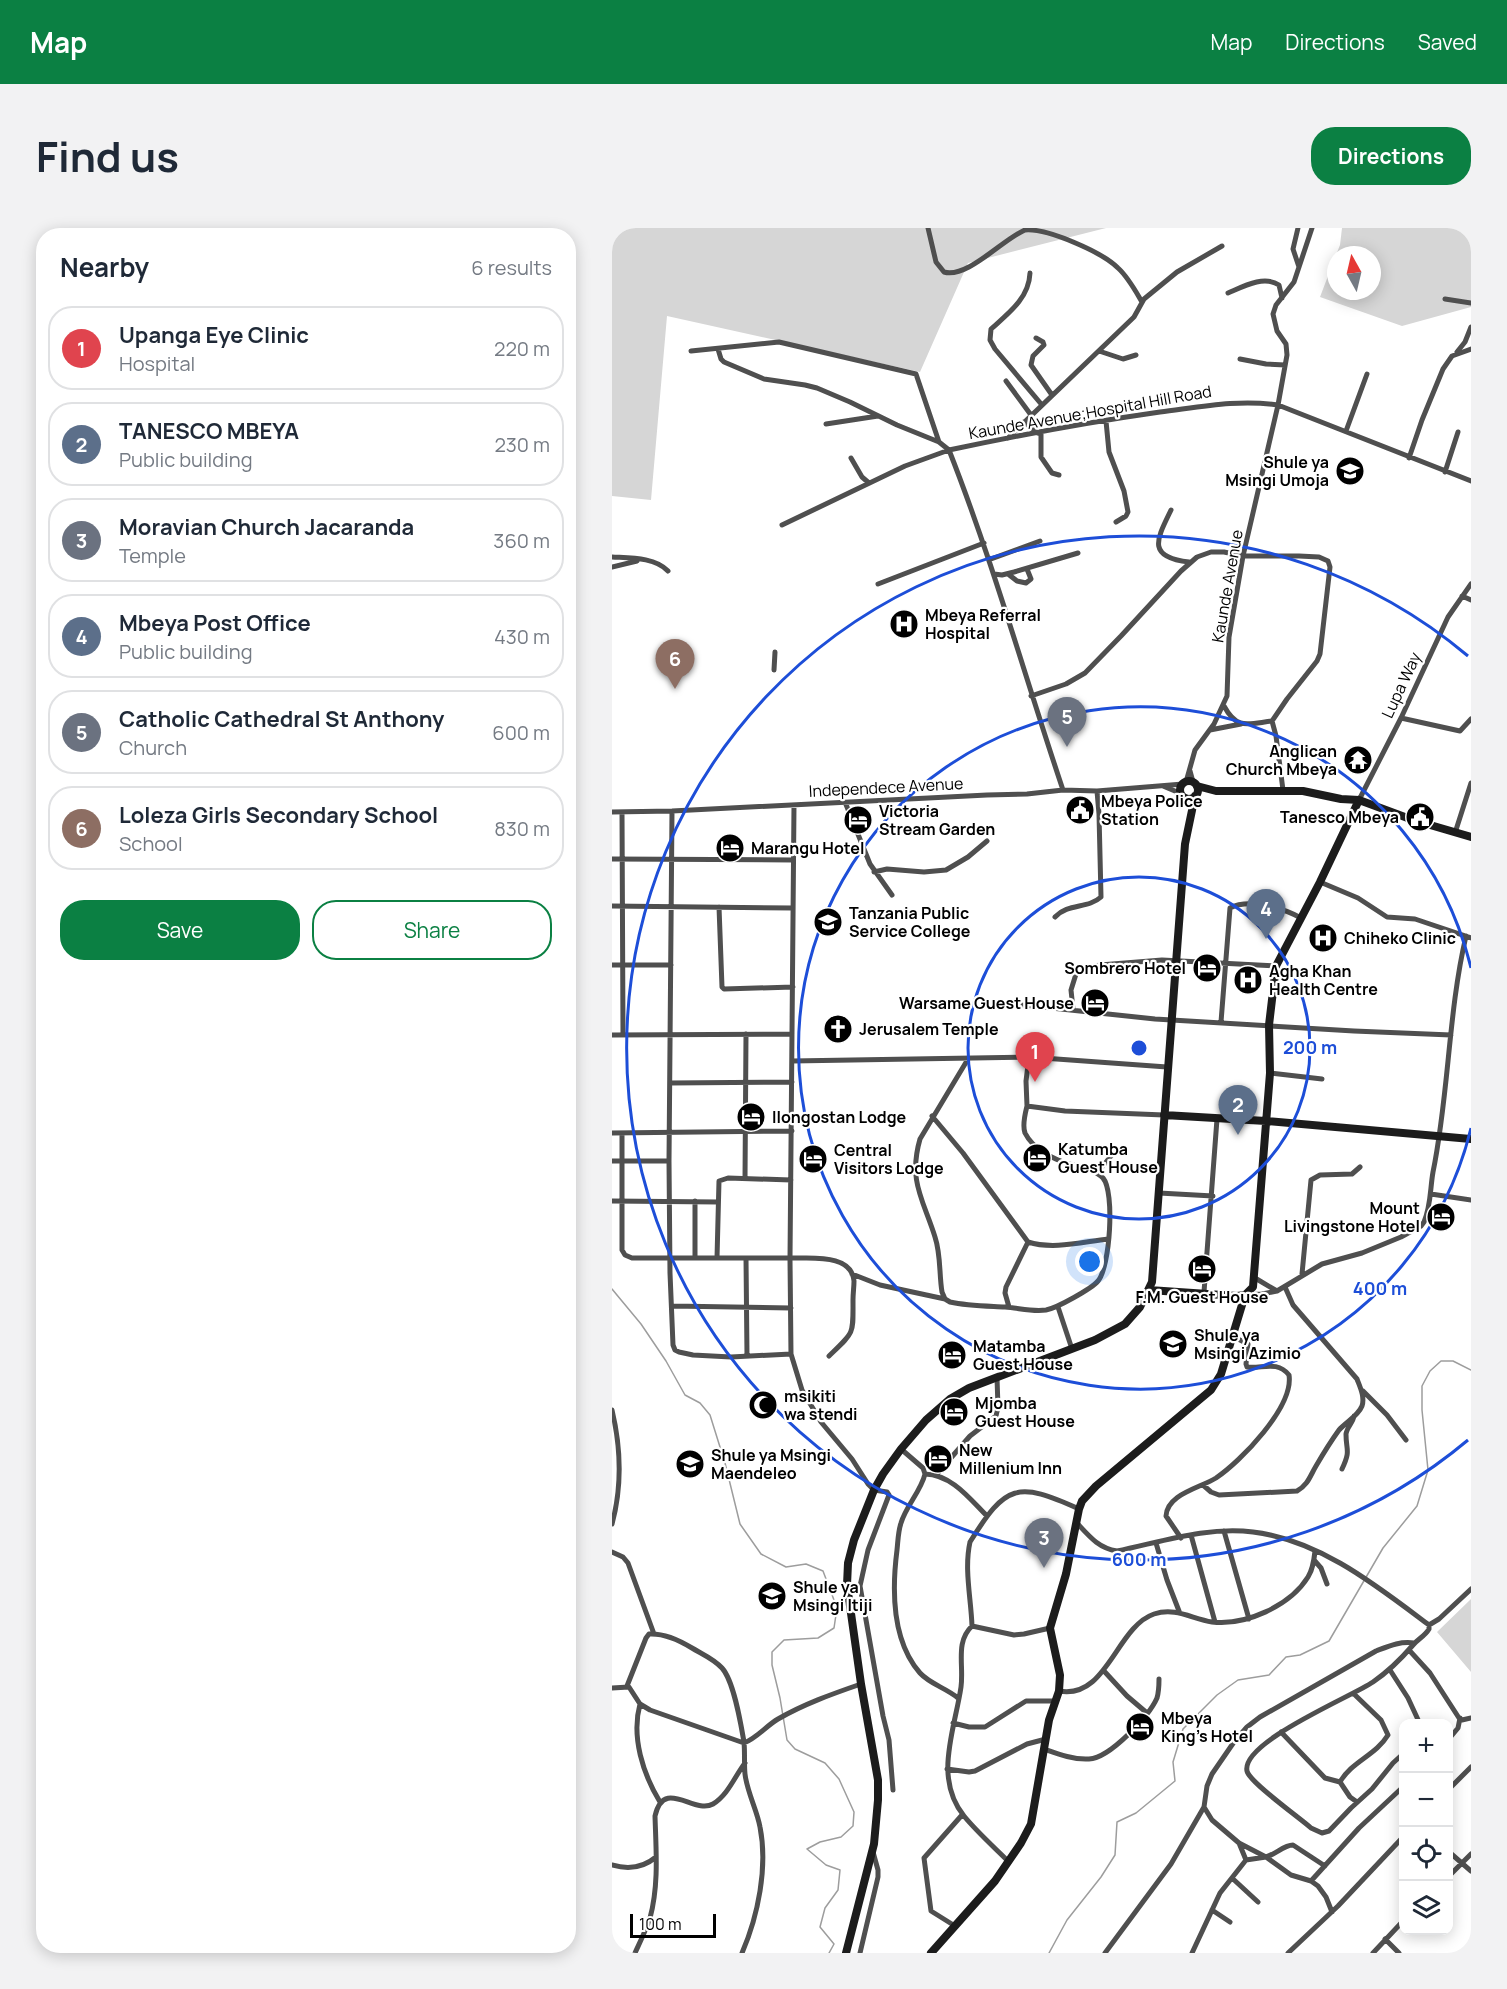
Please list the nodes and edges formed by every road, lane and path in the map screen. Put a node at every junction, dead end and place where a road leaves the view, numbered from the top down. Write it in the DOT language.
graph roads {
  1 [pos="928,228"];
  2 [pos="1298,228"];
  3 [pos="1312,228"];
  4 [pos="1222,246"];
  5 [pos="1299,267"];
  6 [pos="1030,273"];
  7 [pos="1228,293"];
  8 [pos="1282,298"];
  9 [pos="1445,299"];
  10 [pos="1142,302"];
  11 [pos="1471,303"];
  12 [pos="1471,327"];
  13 [pos="1036,338"];
  14 [pos="1471,349"];
  15 [pos="718,350"];
  16 [pos="691,351"];
  17 [pos="1099,351"];
  18 [pos="1456,353"];
  19 [pos="1136,356"];
  20 [pos="1240,359"];
  21 [pos="1285,365"];
  22 [pos="1367,374"];
  23 [pos="1006,381"];
  24 [pos="1052,395"];
  25 [pos="1042,405"];
  26 [pos="1278,405"];
  27 [pos="1030,415"];
  28 [pos="879,416"];
  29 [pos="1106,421"];
  30 [pos="1024,422"];
  31 [pos="826,424"];
  32 [pos="1346,431"];
  33 [pos="1458,432"];
  34 [pos="1039,433"];
  35 [pos="1007,439"];
  36 [pos="939,442"];
  37 [pos="949,450"];
  38 [pos="851,458"];
  39 [pos="1409,458"];
  40 [pos="1445,472"];
  41 [pos="1059,475"];
  42 [pos="1471,481"];
  43 [pos="869,483"];
  44 [pos="1171,510"];
  45 [pos="1116,522"];
  46 [pos="782,525"];
  47 [pos="1040,541"];
  48 [pos="984,543"];
  49 [pos="1078,553"];
  50 [pos="1243,556"];
  51 [pos="612,557"];
  52 [pos="989,558"];
  53 [pos="640,560"];
  54 [pos="1189,562"];
  55 [pos="612,567"];
  56 [pos="1027,569"];
  57 [pos="668,571"];
  58 [pos="994,573"];
  59 [pos="1008,574"];
  60 [pos="878,584"];
  61 [pos="1471,584"];
  62 [pos="1462,596"];
  63 [pos="1471,600"];
  64 [pos="776,652"];
  65 [pos="774,670"];
  66 [pos="1031,696"];
  67 [pos="1224,706"];
  68 [pos="1401,718"];
  69 [pos="1471,719"];
  70 [pos="1272,721"];
  71 [pos="1245,724"];
  72 [pos="1210,730"];
  73 [pos="1471,783"];
  74 [pos="1161,786"];
  75 [pos="1192,788"];
  76 [pos="1063,790"];
  77 [pos="1283,790"];
  78 [pos="1096,791"];
  79 [pos="1183,795"];
  80 [pos="1359,800"];
  81 [pos="845,802"];
  82 [pos="794,805"];
  83 [pos="612,812"];
  84 [pos="622,812"];
  85 [pos="672,812"];
  86 [pos="1189,819"];
  87 [pos="1455,834"];
  88 [pos="1471,837"];
  89 [pos="987,841"];
  90 [pos="612,859"];
  91 [pos="623,859"];
  92 [pos="672,859"];
  93 [pos="794,860"];
  94 [pos="874,872"];
  95 [pos="1320,882"];
  96 [pos="892,895"];
  97 [pos="612,906"];
  98 [pos="623,906"];
  99 [pos="672,907"];
  100 [pos="719,907"];
  101 [pos="793,908"];
  102 [pos="1055,917"];
  103 [pos="1301,918"];
  104 [pos="1469,937"];
  105 [pos="1176,959"];
  106 [pos="1225,962"];
  107 [pos="671,964"];
  108 [pos="612,965"];
  109 [pos="623,965"];
  110 [pos="1276,966"];
  111 [pos="793,987"];
  112 [pos="1023,1005"];
  113 [pos="1073,1009"];
  114 [pos="1171,1019"];
  115 [pos="1221,1022"];
  116 [pos="1269,1025"];
  117 [pos="746,1034"];
  118 [pos="792,1034"];
  119 [pos="612,1035"];
  120 [pos="624,1035"];
  121 [pos="671,1035"];
  122 [pos="1451,1035"];
  123 [pos="1029,1057"];
  124 [pos="968,1059"];
  125 [pos="792,1060"];
  126 [pos="1167,1067"];
  127 [pos="1270,1073"];
  128 [pos="1322,1078"];
  129 [pos="792,1082"];
  130 [pos="670,1083"];
  131 [pos="747,1083"];
  132 [pos="1027,1106"];
  133 [pos="1164,1115"];
  134 [pos="932,1116"];
  135 [pos="1217,1119"];
  136 [pos="1266,1121"];
  137 [pos="792,1131"];
  138 [pos="746,1132"];
  139 [pos="612,1133"];
  140 [pos="670,1133"];
  141 [pos="622,1134"];
  142 [pos="1441,1137"];
  143 [pos="1471,1139"];
  144 [pos="1126,1152"];
  145 [pos="612,1161"];
  146 [pos="622,1161"];
  147 [pos="669,1161"];
  148 [pos="1360,1167"];
  149 [pos="1097,1173"];
  150 [pos="745,1179"];
  151 [pos="791,1180"];
  152 [pos="1159,1193"];
  153 [pos="1431,1194"];
  154 [pos="1213,1196"];
  155 [pos="1471,1200"];
  156 [pos="612,1201"];
  157 [pos="622,1201"];
  158 [pos="670,1201"];
  159 [pos="695,1201"];
  160 [pos="718,1202"];
  161 [pos="1108,1239"];
  162 [pos="1028,1242"];
  163 [pos="670,1258"];
  164 [pos="695,1258"];
  165 [pos="717,1258"];
  166 [pos="746,1258"];
  167 [pos="790,1259"];
  168 [pos="852,1274"];
  169 [pos="1302,1274"];
  170 [pos="1255,1278"];
  171 [pos="1285,1287"];
  172 [pos="1149,1290"];
  173 [pos="1277,1291"];
  174 [pos="1204,1292"];
  175 [pos="1245,1294"];
  176 [pos="945,1299"];
  177 [pos="672,1306"];
  178 [pos="747,1307"];
  179 [pos="1009,1307"];
  180 [pos="1058,1307"];
  181 [pos="791,1308"];
  182 [pos="1232,1336"];
  183 [pos="1072,1349"];
  184 [pos="791,1354"];
  185 [pos="747,1356"];
  186 [pos="829,1356"];
  187 [pos="997,1378"];
  188 [pos="1362,1390"];
  189 [pos="612,1410"];
  190 [pos="1354,1416"];
  191 [pos="1406,1440"];
  192 [pos="901,1449"];
  193 [pos="612,1468"];
  194 [pos="619,1469"];
  195 [pos="1342,1469"];
  196 [pos="925,1474"];
  197 [pos="936,1475"];
  198 [pos="1203,1485"];
  199 [pos="874,1490"];
  200 [pos="1079,1509"];
  201 [pos="987,1516"];
  202 [pos="1076,1522"];
  203 [pos="612,1524"];
  204 [pos="1224,1531"];
  205 [pos="1191,1535"];
  206 [pos="1181,1538"];
  207 [pos="1156,1543"];
  208 [pos="1315,1551"];
  209 [pos="612,1552"];
  210 [pos="1314,1560"];
  211 [pos="1327,1584"];
  212 [pos="1471,1588"];
  213 [pos="1179,1611"];
  214 [pos="1249,1618"];
  215 [pos="1215,1622"];
  216 [pos="1429,1625"];
  217 [pos="972,1626"];
  218 [pos="1050,1628"];
  219 [pos="654,1634"];
  220 [pos="1414,1643"];
  221 [pos="1409,1650"];
  222 [pos="1390,1670"];
  223 [pos="1104,1671"];
  224 [pos="1159,1679"];
  225 [pos="861,1684"];
  226 [pos="627,1686"];
  227 [pos="612,1688"];
  228 [pos="1059,1691"];
  229 [pos="1354,1694"];
  230 [pos="958,1698"];
  231 [pos="1054,1701"];
  232 [pos="640,1704"];
  233 [pos="1147,1713"];
  234 [pos="1460,1718"];
  235 [pos="1471,1718"];
  236 [pos="1418,1719"];
  237 [pos="953,1723"];
  238 [pos="1281,1732"];
  239 [pos="1453,1735"];
  240 [pos="1046,1738"];
  241 [pos="744,1743"];
  242 [pos="1044,1749"];
  243 [pos="1399,1758"];
  244 [pos="746,1763"];
  245 [pos="1471,1767"];
  246 [pos="947,1769"];
  247 [pos="1340,1782"];
  248 [pos="1453,1786"];
  249 [pos="893,1790"];
  250 [pos="1399,1791"];
  251 [pos="660,1802"];
  252 [pos="1357,1802"];
  253 [pos="1204,1808"];
  254 [pos="962,1815"];
  255 [pos="1399,1841"];
  256 [pos="1239,1843"];
  257 [pos="873,1851"];
  258 [pos="1453,1854"];
  259 [pos="1471,1854"];
  260 [pos="656,1857"];
  261 [pos="1266,1857"];
  262 [pos="1246,1860"];
  263 [pos="1009,1862"];
  264 [pos="1463,1863"];
  265 [pos="612,1865"];
  266 [pos="1325,1866"];
  267 [pos="1471,1871"];
  268 [pos="1453,1873"];
  269 [pos="1232,1878"];
  270 [pos="1311,1881"];
  271 [pos="1258,1902"];
  272 [pos="1212,1910"];
  273 [pos="1332,1912"];
  274 [pos="1230,1922"];
  275 [pos="1399,1925"];
  276 [pos="955,1926"];
  277 [pos="1385,1939"];
  278 [pos="635,1953"];
  279 [pos="742,1953"];
  280 [pos="846,1953"];
  281 [pos="860,1953"];
  282 [pos="931,1953"];
  283 [pos="1105,1953"];
  284 [pos="1192,1953"];
  285 [pos="1287,1953"];
  286 [pos="1373,1953"];
  287 [pos="1399,1953"];
  1 -- 10 [label="street"];
  2 -- 5 [label="street"];
  3 -- 5 [label="street"];
  4 -- 10 [label="street"];
  5 -- 8 [label="street"];
  6 -- 25 [label="street"];
  7 -- 8 [label="street"];
  8 -- 21 [label="street, Kaunde Avenue"];
  9 -- 11 [label="street"];
  10 -- 17 [label="street"];
  12 -- 18 [label="street"];
  13 -- 24 [label="street"];
  14 -- 18 [label="street"];
  15 -- 16 [label="street"];
  15 -- 28 [label="street"];
  15 -- 36 [label="street"];
  17 -- 19 [label="street"];
  17 -- 24 [label="street"];
  18 -- 39 [label="street"];
  20 -- 21 [label="street"];
  21 -- 26 [label="street, Kaunde Avenue"];
  22 -- 32 [label="street"];
  23 -- 27 [label="street"];
  24 -- 25 [label="street"];
  25 -- 27 [label="street"];
  26 -- 29 [label="street, Kaunde Avenue;Hospital Hill Road"];
  26 -- 32 [label="street, Kaunde Avenue;Hospital Hill Road"];
  26 -- 50 [label="street, Kaunde Avenue"];
  27 -- 30 [label="street"];
  28 -- 31 [label="street"];
  28 -- 36 [label="street"];
  29 -- 34 [label="street, Kaunde Avenue;Hospital Hill Road"];
  29 -- 45 [label="street"];
  30 -- 34 [label="street"];
  30 -- 35 [label="street"];
  32 -- 39 [label="street, Kaunde Avenue;Hospital Hill Road"];
  33 -- 40 [label="street"];
  34 -- 35 [label="street, Kaunde Avenue;Hospital Hill Road"];
  34 -- 41 [label="street"];
  35 -- 37 [label="street, Kaunde Avenue;Hospital Hill Road"];
  36 -- 37 [label="street"];
  37 -- 43 [label="street"];
  37 -- 48 [label="street, Kaunde Avenue;Hospital Hill Road"];
  38 -- 43 [label="street"];
  39 -- 40 [label="street, Kaunde Avenue;Hospital Hill Road"];
  40 -- 42 [label="street, Kaunde Avenue;Hospital Hill Road"];
  43 -- 46 [label="street"];
  44 -- 54 [label="street"];
  47 -- 52 [label="street"];
  48 -- 52 [label="street, Kaunde Avenue;Hospital Hill Road"];
  48 -- 60 [label="street"];
  49 -- 56 [label="street"];
  50 -- 54 [label="street"];
  50 -- 67 [label="street, Kaunde Avenue"];
  50 -- 70 [label="street"];
  51 -- 53 [label="street"];
  52 -- 58 [label="street, Kaunde Avenue;Hospital Hill Road"];
  53 -- 55 [label="street"];
  53 -- 57 [label="street"];
  54 -- 66 [label="street"];
  56 -- 59 [label="street"];
  56 -- 59 [label="street"];
  58 -- 59 [label="street"];
  58 -- 66 [label="street, Kaunde Avenue;Hospital Hill Road"];
  61 -- 62 [label="street, Lupa Way"];
  62 -- 63 [label="street"];
  62 -- 68 [label="street, Lupa Way"];
  64 -- 65 [label="street"];
  66 -- 76 [label="street, Kaunde Avenue;Hospital Hill Road"];
  67 -- 71 [label="street"];
  67 -- 72 [label="street, Kaunde Avenue"];
  68 -- 69 [label="street"];
  68 -- 80 [label="street, Lupa Way"];
  70 -- 71 [label="street"];
  70 -- 77 [label="street"];
  71 -- 72 [label="street"];
  72 -- 75 [label="street, Kaunde Avenue"];
  73 -- 87 [label="street"];
  74 -- 75 [label="street, Independece Avenue"];
  74 -- 78 [label="street, Independece Avenue"];
  74 -- 79 [label="street"];
  75 -- 77 [label="street"];
  75 -- 79 [label="street"];
  75 -- 79 [label="street"];
  75 -- 86 [label="street"];
  76 -- 78 [label="street, Independece Avenue"];
  76 -- 81 [label="street, Independece Avenue"];
  77 -- 80 [label="street"];
  78 -- 102 [label="street"];
  79 -- 86 [label="street"];
  80 -- 87 [label="street"];
  80 -- 95 [label="street"];
  81 -- 82 [label="street, Independece Avenue"];
  81 -- 94 [label="street"];
  82 -- 85 [label="street, Independece Avenue"];
  82 -- 93 [label="street"];
  83 -- 84 [label="street, Independece Avenue"];
  84 -- 85 [label="street, Independece Avenue"];
  84 -- 91 [label="street"];
  85 -- 92 [label="street"];
  86 -- 105 [label="street"];
  87 -- 88 [label="street"];
  89 -- 94 [label="street"];
  90 -- 91 [label="street"];
  91 -- 92 [label="street"];
  91 -- 98 [label="street"];
  92 -- 93 [label="street"];
  92 -- 99 [label="street"];
  93 -- 101 [label="street"];
  94 -- 96 [label="street"];
  95 -- 103 [label="street"];
  95 -- 104 [label="street"];
  97 -- 98 [label="street"];
  98 -- 99 [label="street"];
  98 -- 109 [label="street"];
  99 -- 100 [label="street"];
  99 -- 107 [label="street"];
  100 -- 101 [label="street"];
  100 -- 111 [label="street"];
  101 -- 111 [label="street"];
  103 -- 106 [label="street"];
  103 -- 110 [label="street"];
  104 -- 122 [label="street"];
  105 -- 106 [label="street"];
  105 -- 113 [label="street"];
  105 -- 114 [label="street"];
  106 -- 110 [label="street"];
  106 -- 115 [label="street"];
  107 -- 109 [label="street"];
  107 -- 121 [label="street"];
  108 -- 109 [label="street"];
  109 -- 120 [label="street"];
  110 -- 116 [label="street"];
  111 -- 118 [label="street"];
  112 -- 113 [label="street"];
  113 -- 114 [label="street"];
  114 -- 115 [label="street"];
  114 -- 126 [label="street"];
  115 -- 116 [label="street"];
  116 -- 122 [label="street"];
  116 -- 127 [label="street"];
  117 -- 118 [label="street"];
  117 -- 121 [label="street"];
  117 -- 131 [label="street"];
  118 -- 125 [label="street"];
  119 -- 120 [label="street"];
  120 -- 121 [label="street"];
  121 -- 130 [label="street"];
  122 -- 142 [label="street"];
  123 -- 124 [label="street"];
  123 -- 126 [label="street"];
  123 -- 132 [label="street"];
  124 -- 125 [label="street"];
  124 -- 134 [label="street"];
  125 -- 129 [label="street"];
  126 -- 133 [label="street"];
  127 -- 128 [label="street"];
  127 -- 136 [label="street"];
  129 -- 131 [label="street"];
  129 -- 137 [label="street"];
  130 -- 131 [label="street"];
  130 -- 140 [label="street"];
  131 -- 138 [label="street"];
  132 -- 133 [label="street"];
  132 -- 149 [label="street"];
  133 -- 135 [label="street"];
  133 -- 152 [label="street"];
  134 -- 162 [label="street"];
  134 -- 176 [label="street"];
  135 -- 136 [label="street"];
  135 -- 154 [label="street"];
  136 -- 142 [label="street"];
  136 -- 170 [label="street"];
  137 -- 138 [label="street"];
  137 -- 151 [label="street"];
  138 -- 140 [label="street"];
  138 -- 150 [label="street"];
  139 -- 141 [label="street"];
  140 -- 141 [label="street"];
  140 -- 147 [label="street"];
  141 -- 146 [label="street"];
  142 -- 143 [label="street"];
  142 -- 153 [label="street"];
  144 -- 149 [label="street"];
  145 -- 146 [label="street"];
  146 -- 147 [label="street"];
  146 -- 157 [label="street"];
  147 -- 158 [label="street"];
  148 -- 169 [label="street"];
  149 -- 161 [label="street"];
  150 -- 151 [label="street"];
  150 -- 160 [label="street"];
  151 -- 167 [label="street"];
  152 -- 154 [label="street"];
  152 -- 172 [label="street"];
  153 -- 155 [label="street"];
  153 -- 169 [label="street"];
  154 -- 174 [label="street"];
  156 -- 157 [label="street"];
  157 -- 158 [label="street"];
  157 -- 163 [label="street"];
  158 -- 159 [label="street"];
  158 -- 163 [label="street"];
  159 -- 160 [label="street"];
  159 -- 164 [label="street"];
  160 -- 165 [label="street"];
  161 -- 162 [label="street"];
  161 -- 180 [label="street"];
  162 -- 179 [label="street"];
  163 -- 164 [label="street"];
  163 -- 177 [label="street"];
  164 -- 165 [label="street"];
  165 -- 166 [label="street"];
  166 -- 167 [label="street"];
  166 -- 178 [label="street"];
  167 -- 168 [label="street"];
  167 -- 181 [label="street"];
  168 -- 176 [label="street"];
  168 -- 186 [label="street"];
  169 -- 171 [label="street"];
  170 -- 173 [label="street"];
  170 -- 175 [label="street"];
  171 -- 173 [label="street"];
  171 -- 188 [label="street"];
  172 -- 174 [label="street"];
  172 -- 183 [label="street"];
  173 -- 175 [label="street"];
  174 -- 175 [label="street"];
  175 -- 182 [label="street"];
  176 -- 179 [label="street"];
  177 -- 178 [label="street"];
  177 -- 185 [label="street"];
  178 -- 181 [label="street"];
  178 -- 185 [label="street"];
  179 -- 180 [label="street"];
  180 -- 183 [label="street"];
  181 -- 184 [label="street"];
  182 -- 198 [label="street"];
  182 -- 200 [label="street"];
  183 -- 187 [label="street"];
  184 -- 185 [label="street"];
  184 -- 199 [label="street"];
  187 -- 192 [label="street"];
  187 -- 197 [label="street"];
  188 -- 190 [label="street"];
  188 -- 191 [label="street"];
  189 -- 194 [label="street"];
  190 -- 195 [label="street"];
  190 -- 198 [label="street"];
  192 -- 196 [label="street"];
  192 -- 199 [label="street"];
  193 -- 194 [label="street"];
  194 -- 203 [label="street"];
  196 -- 197 [label="street"];
  196 -- 230 [label="street"];
  197 -- 201 [label="street"];
  198 -- 206 [label="street"];
  199 -- 225 [label="street"];
  199 -- 249 [label="street"];
  200 -- 201 [label="street"];
  200 -- 202 [label="street"];
  201 -- 217 [label="street"];
  202 -- 207 [label="street"];
  202 -- 218 [label="street"];
  204 -- 205 [label="street"];
  204 -- 208 [label="street"];
  204 -- 214 [label="street"];
  205 -- 206 [label="street"];
  205 -- 215 [label="street"];
  206 -- 207 [label="street"];
  207 -- 213 [label="street"];
  208 -- 210 [label="street"];
  208 -- 216 [label="street"];
  209 -- 219 [label="street"];
  210 -- 211 [label="street"];
  210 -- 214 [label="street"];
  212 -- 216 [label="street"];
  213 -- 215 [label="street"];
  213 -- 223 [label="street"];
  214 -- 215 [label="street"];
  216 -- 220 [label="street"];
  217 -- 218 [label="street"];
  217 -- 230 [label="street"];
  218 -- 228 [label="street"];
  219 -- 226 [label="street"];
  219 -- 241 [label="street"];
  220 -- 221 [label="street"];
  220 -- 253 [label="street"];
  221 -- 222 [label="street"];
  221 -- 234 [label="street"];
  222 -- 229 [label="street"];
  222 -- 236 [label="street"];
  223 -- 228 [label="street"];
  223 -- 233 [label="street"];
  224 -- 233 [label="street"];
  225 -- 241 [label="street"];
  225 -- 257 [label="street"];
  226 -- 227 [label="street"];
  226 -- 232 [label="street"];
  228 -- 231 [label="street"];
  229 -- 238 [label="street"];
  229 -- 247 [label="street"];
  230 -- 237 [label="street"];
  231 -- 237 [label="street"];
  231 -- 240 [label="street"];
  232 -- 241 [label="street"];
  232 -- 251 [label="street"];
  233 -- 242 [label="street"];
  234 -- 235 [label="street"];
  234 -- 239 [label="street"];
  237 -- 246 [label="street"];
  238 -- 247 [label="street"];
  238 -- 252 [label="street"];
  240 -- 242 [label="street"];
  240 -- 246 [label="street"];
  241 -- 244 [label="street"];
  242 -- 263 [label="street"];
  243 -- 252 [label="street"];
  244 -- 251 [label="street"];
  244 -- 279 [label="street"];
  245 -- 248 [label="street"];
  246 -- 254 [label="street"];
  247 -- 252 [label="street"];
  250 -- 266 [label="street"];
  251 -- 260 [label="street"];
  253 -- 256 [label="street"];
  253 -- 283 [label="street"];
  254 -- 263 [label="street"];
  254 -- 276 [label="street"];
  255 -- 273 [label="street"];
  256 -- 261 [label="street"];
  256 -- 262 [label="street"];
  257 -- 280 [label="street"];
  257 -- 281 [label="street"];
  258 -- 264 [label="street"];
  259 -- 264 [label="street"];
  260 -- 265 [label="street"];
  260 -- 278 [label="street"];
  261 -- 262 [label="street"];
  261 -- 266 [label="street"];
  261 -- 270 [label="street"];
  262 -- 269 [label="street"];
  263 -- 276 [label="street"];
  264 -- 267 [label="street"];
  264 -- 268 [label="street"];
  266 -- 270 [label="street"];
  269 -- 271 [label="street"];
  269 -- 272 [label="street"];
  270 -- 273 [label="street"];
  272 -- 274 [label="street"];
  272 -- 284 [label="street"];
  273 -- 285 [label="street"];
  275 -- 277 [label="street"];
  276 -- 282 [label="street"];
  277 -- 286 [label="street"];
  277 -- 287 [label="street"];
}
